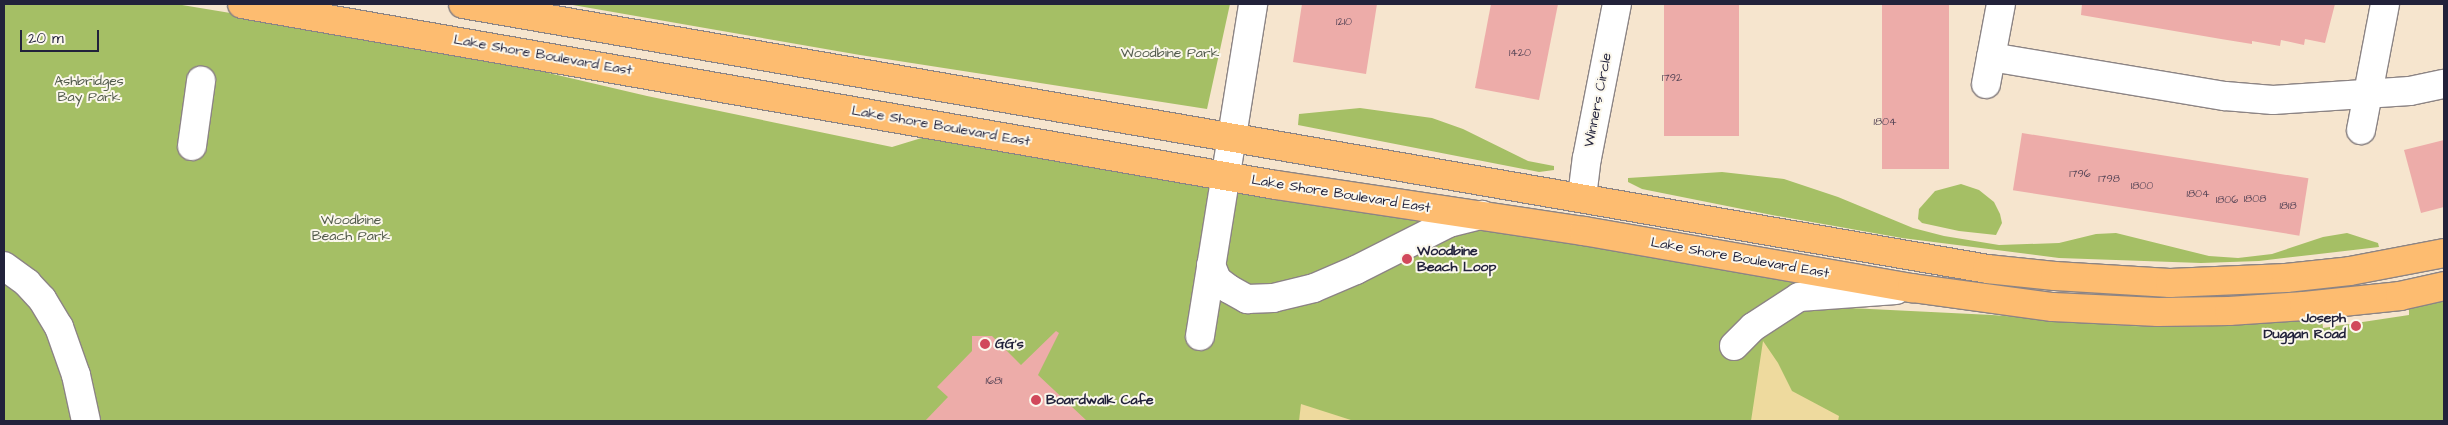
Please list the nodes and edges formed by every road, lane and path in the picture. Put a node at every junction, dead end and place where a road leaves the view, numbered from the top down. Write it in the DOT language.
graph roads {
  1 [pos="242,4"];
  2 [pos="463,4"];
  3 [pos="1253,4"];
  4 [pos="1616,4"];
  5 [pos="2001,4"];
  6 [pos="2385,4"];
  7 [pos="1992,57"];
  8 [pos="201,81"];
  9 [pos="1986,84"];
  10 [pos="2444,84"];
  11 [pos="2367,95"];
  12 [pos="2360,130"];
  13 [pos="1231,137"];
  14 [pos="192,146"];
  15 [pos="1225,176"];
  16 [pos="1582,197"];
  17 [pos="1484,215"];
  18 [pos="2444,253"];
  19 [pos="1211,265"];
  20 [pos="4,266"];
  21 [pos="2444,286"];
  22 [pos="1912,288"];
  23 [pos="1200,336"];
  24 [pos="1734,346"];
  25 [pos="86,421"];
  1 -- 15 [label="highway, Lake Shore Boulevard East"];
  2 -- 13 [label="highway"];
  3 -- 13 [label="street"];
  4 -- 16 [label="street, Winners Circle"];
  5 -- 7 [label="street"];
  6 -- 11 [label="street"];
  7 -- 9 [label="street"];
  7 -- 11 [label="street"];
  8 -- 14 [label="street"];
  10 -- 11 [label="street"];
  11 -- 12 [label="street"];
  13 -- 15 [label="street"];
  13 -- 16 [label="highway"];
  15 -- 17 [label="highway, Lake Shore Boulevard East"];
  15 -- 19 [label="street"];
  16 -- 18 [label="highway"];
  17 -- 19 [label="street"];
  17 -- 22 [label="highway, Lake Shore Boulevard East"];
  19 -- 23 [label="street"];
  20 -- 25 [label="street"];
  21 -- 22 [label="highway, Lake Shore Boulevard East"];
  22 -- 24 [label="street"];
}
